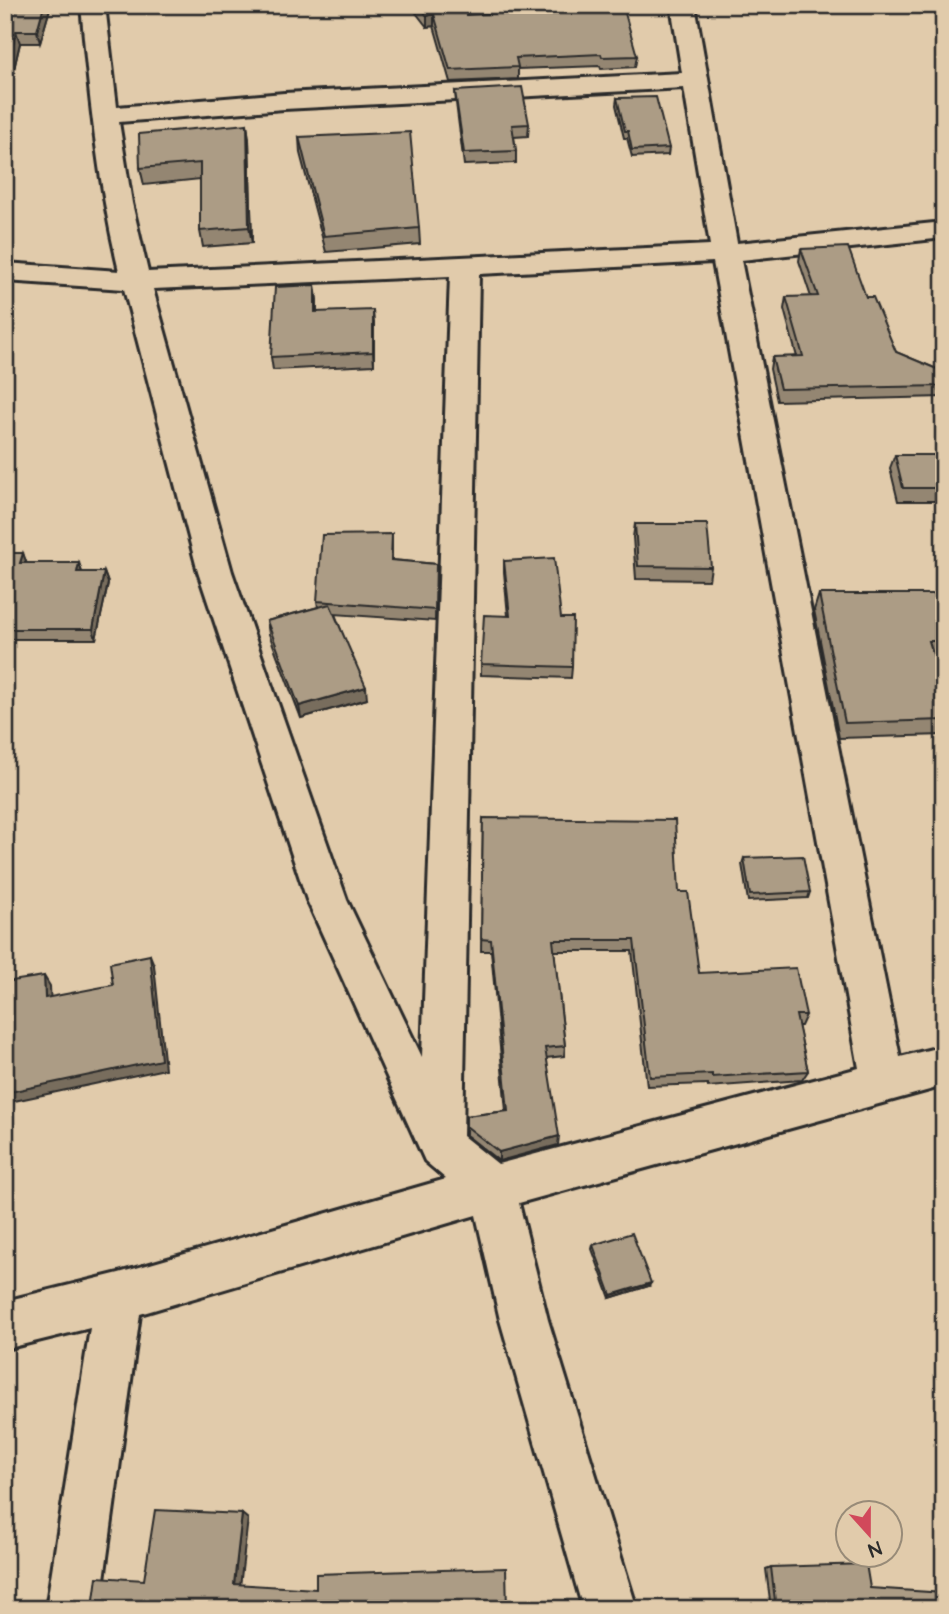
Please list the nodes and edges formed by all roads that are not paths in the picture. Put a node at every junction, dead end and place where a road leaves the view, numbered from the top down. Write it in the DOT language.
graph roads {
  1 [pos="93,5"];
  2 [pos="682,5"];
  3 [pos="695,80"];
  4 [pos="104,116"];
  5 [pos="944,230"];
  6 [pos="725,253"];
  7 [pos="465,266"];
  8 [pos="5,272"];
  9 [pos="135,281"];
  10 [pos="944,1066"];
  11 [pos="884,1084"];
  12 [pos="441,1146"];
  13 [pos="492,1188"];
  14 [pos="119,1297"];
  15 [pos="5,1325"];
  16 [pos="74,1609"];
  17 [pos="610,1609"];
  1 -- 4 [label="street"];
  2 -- 3 [label="street"];
  3 -- 4 [label="street"];
  3 -- 6 [label="street"];
  4 -- 9 [label="street"];
  5 -- 6 [label="street"];
  6 -- 7 [label="street"];
  6 -- 11 [label="street"];
  7 -- 9 [label="street"];
  7 -- 12 [label="street"];
  8 -- 9 [label="street"];
  9 -- 12 [label="street"];
  10 -- 11 [label="street"];
  11 -- 13 [label="street"];
  12 -- 13 [label="street"];
  13 -- 14 [label="street"];
  13 -- 17 [label="street"];
  14 -- 15 [label="street"];
  14 -- 16 [label="street"];
}
